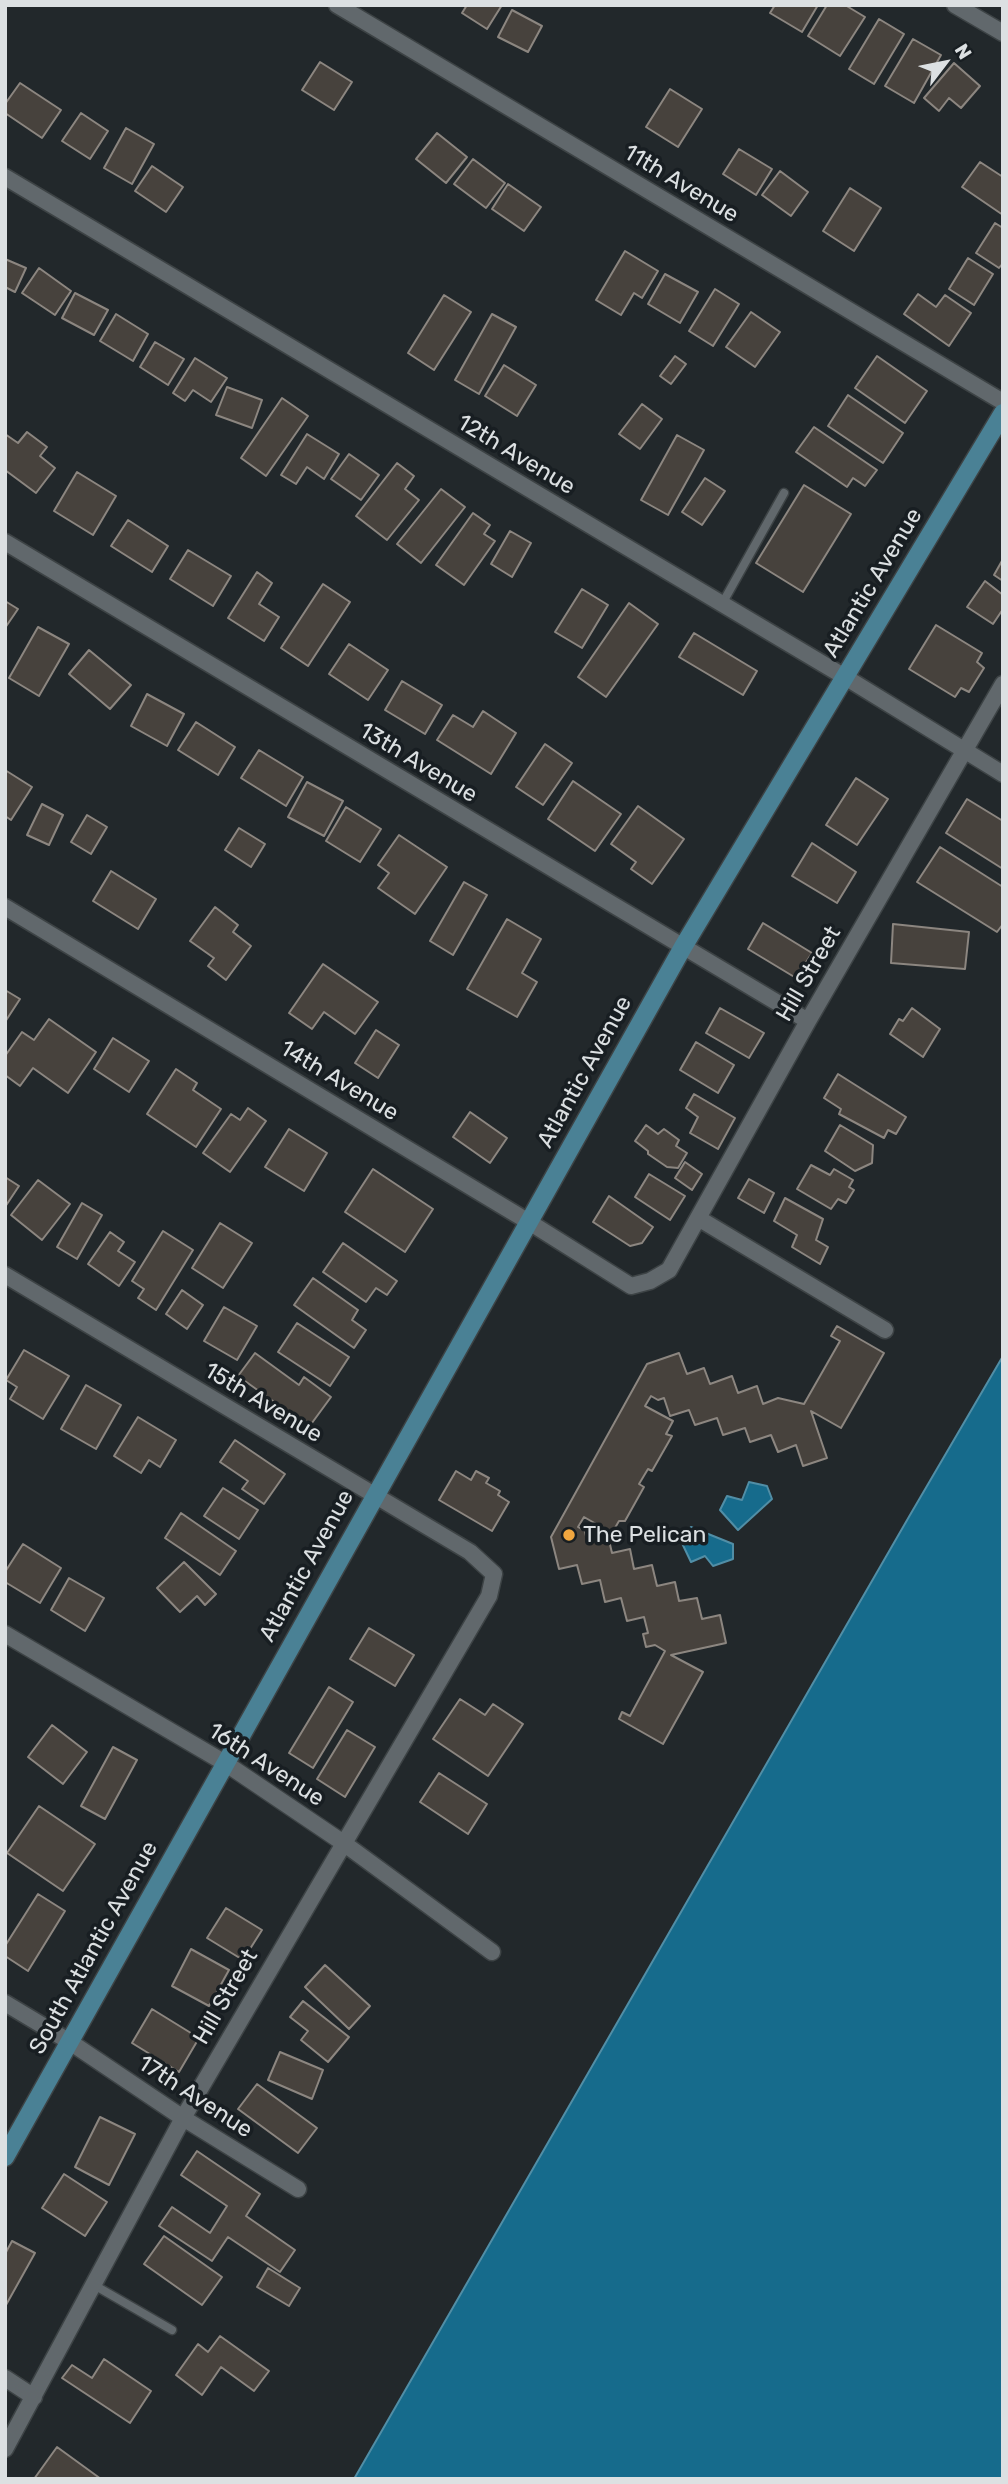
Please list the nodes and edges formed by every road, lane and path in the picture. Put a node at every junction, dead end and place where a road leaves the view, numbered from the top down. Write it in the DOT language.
graph roads {
  1 [pos="337,5"];
  2 [pos="955,5"];
  3 [pos="1003,33"];
  4 [pos="5,177"];
  5 [pos="1003,402"];
  6 [pos="1003,414"];
  7 [pos="784,494"];
  8 [pos="5,542"];
  9 [pos="722,604"];
  10 [pos="845,677"];
  11 [pos="1003,684"];
  12 [pos="964,750"];
  13 [pos="1003,774"];
  14 [pos="5,907"];
  15 [pos="683,947"];
  16 [pos="808,1021"];
  17 [pos="698,1218"];
  18 [pos="528,1222"];
  19 [pos="5,1275"];
  20 [pos="650,1282"];
  21 [pos="885,1331"];
  22 [pos="374,1496"];
  23 [pos="495,1574"];
  24 [pos="5,1634"];
  25 [pos="225,1763"];
  26 [pos="342,1842"];
  27 [pos="492,1952"];
  28 [pos="5,2003"];
  29 [pos="70,2042"];
  30 [pos="183,2118"];
  31 [pos="5,2158"];
  32 [pos="298,2189"];
  33 [pos="94,2285"];
  34 [pos="172,2330"];
  35 [pos="5,2378"];
  36 [pos="34,2397"];
  37 [pos="5,2449"];
  1 -- 5 [label="street, 11th Avenue"];
  2 -- 3 [label="street"];
  4 -- 9 [label="street, 12th Avenue"];
  6 -- 10 [label="main road, Atlantic Avenue"];
  7 -- 9 [label="lane"];
  8 -- 15 [label="street, 13th Avenue"];
  9 -- 10 [label="street, 12th Avenue"];
  10 -- 12 [label="street, 12th Avenue"];
  10 -- 15 [label="main road, Atlantic Avenue"];
  11 -- 12 [label="street, Hill Street"];
  12 -- 13 [label="street, 12th Avenue"];
  12 -- 16 [label="street, Hill Street"];
  14 -- 18 [label="street, 14th Avenue"];
  15 -- 16 [label="street, 13th Avenue"];
  15 -- 18 [label="main road, Atlantic Avenue"];
  16 -- 17 [label="street, Hill Street"];
  17 -- 20 [label="street, Hill Street"];
  17 -- 21 [label="street"];
  18 -- 20 [label="street, 14th Avenue"];
  18 -- 22 [label="main road, Atlantic Avenue"];
  19 -- 22 [label="street, 15th Avenue"];
  22 -- 23 [label="street, 15th Avenue"];
  22 -- 25 [label="main road, Atlantic Avenue"];
  23 -- 26 [label="street, Hill Street"];
  24 -- 25 [label="street, 16th Avenue"];
  25 -- 26 [label="street, 16th Avenue"];
  25 -- 29 [label="main road, South Atlantic Avenue"];
  26 -- 27 [label="street, 16th Avenue"];
  26 -- 30 [label="street, Hill Street"];
  28 -- 29 [label="street, 17th Avenue"];
  29 -- 30 [label="street, 17th Avenue"];
  29 -- 31 [label="main road, South Atlantic Avenue"];
  30 -- 32 [label="street, 17th Avenue"];
  30 -- 33 [label="street, Hill Street"];
  33 -- 34 [label="lane"];
  33 -- 36 [label="street, Hill Street"];
  35 -- 36 [label="street"];
  36 -- 37 [label="street, Hill Street"];
}
